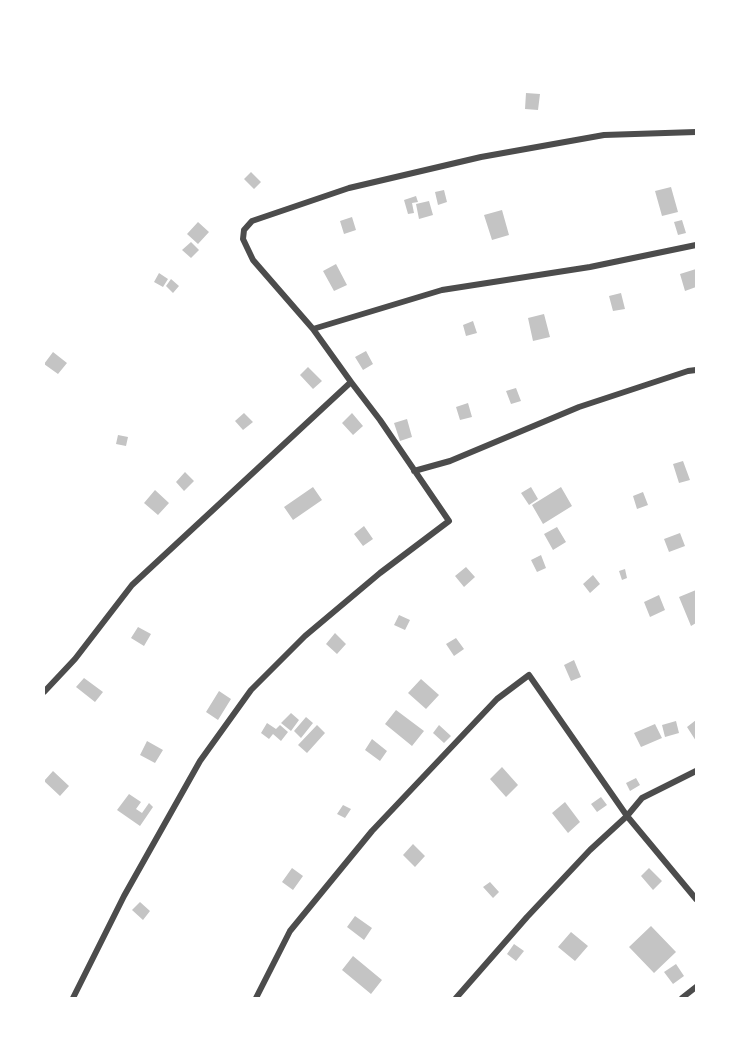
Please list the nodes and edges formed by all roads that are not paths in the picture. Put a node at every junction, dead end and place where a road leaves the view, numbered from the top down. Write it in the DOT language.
graph roads {
  1 [pos="696,132"];
  2 [pos="696,245"];
  3 [pos="313,329"];
  4 [pos="696,370"];
  5 [pos="351,381"];
  6 [pos="414,471"];
  7 [pos="44,692"];
  8 [pos="696,771"];
  9 [pos="627,816"];
  10 [pos="696,899"];
  11 [pos="696,987"];
  12 [pos="73,999"];
  13 [pos="256,999"];
  14 [pos="456,999"];
  15 [pos="682,999"];
  1 -- 3 [label="street"];
  2 -- 3 [label="street"];
  3 -- 5 [label="street"];
  4 -- 6 [label="street"];
  5 -- 6 [label="street"];
  5 -- 7 [label="street"];
  6 -- 12 [label="street"];
  8 -- 9 [label="street"];
  9 -- 10 [label="street"];
  9 -- 13 [label="street"];
  9 -- 14 [label="street"];
  11 -- 15 [label="street"];
}
